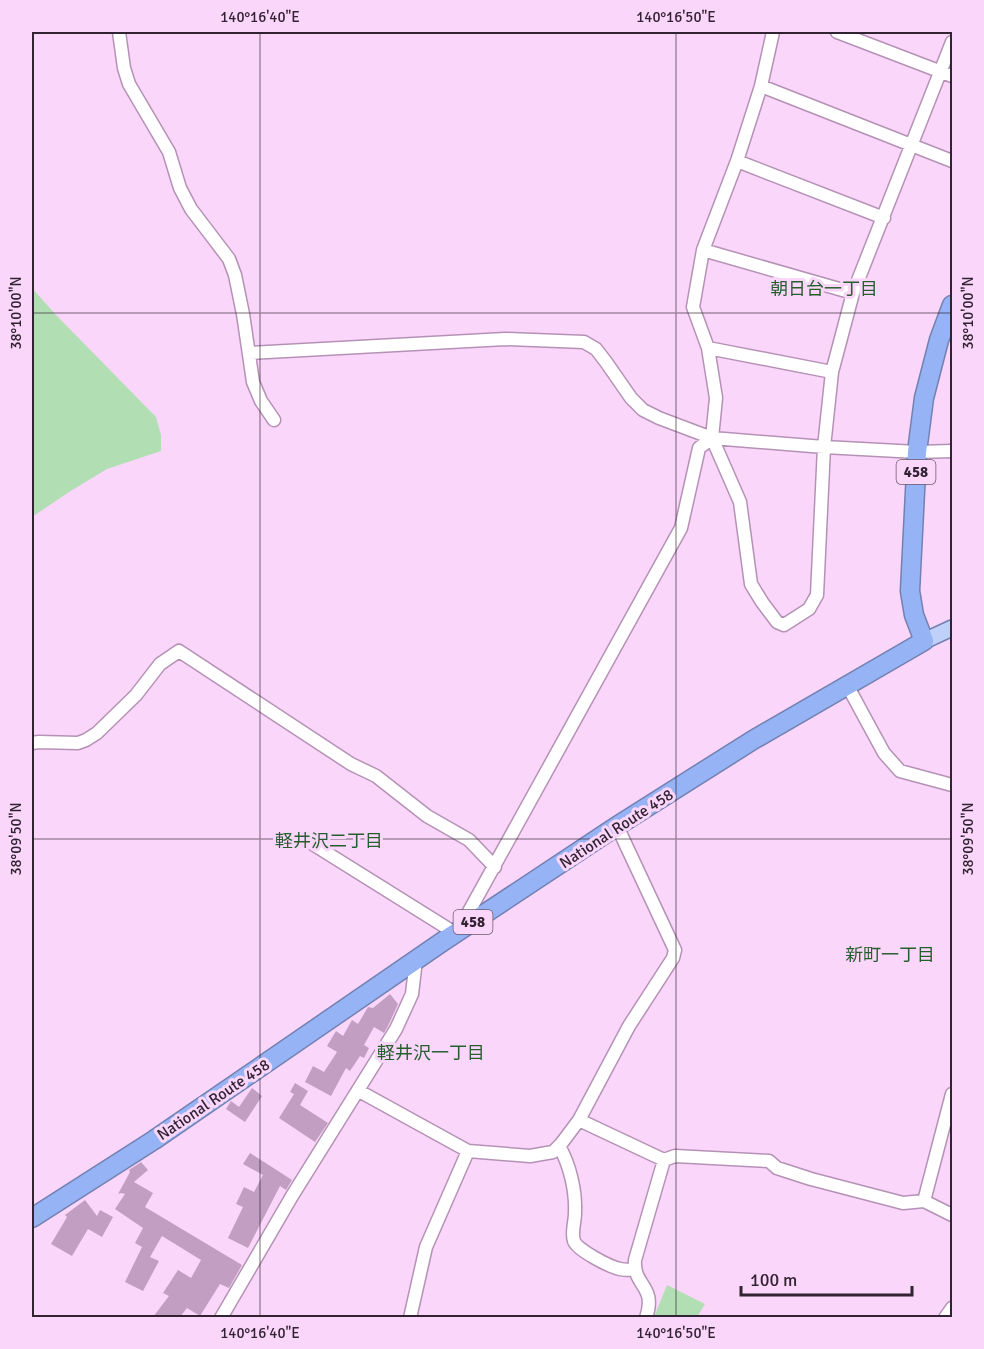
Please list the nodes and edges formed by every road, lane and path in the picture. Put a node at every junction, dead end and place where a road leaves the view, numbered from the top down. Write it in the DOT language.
graph roads {
  1 [pos="119,32"];
  2 [pos="772,32"];
  3 [pos="837,32"];
  4 [pos="865,36"];
  5 [pos="952,42"];
  6 [pos="947,73"];
  7 [pos="761,86"];
  8 [pos="912,146"];
  9 [pos="737,161"];
  10 [pos="952,161"];
  11 [pos="884,218"];
  12 [pos="703,250"];
  13 [pos="853,293"];
  14 [pos="952,305"];
  15 [pos="708,348"];
  16 [pos="249,353"];
  17 [pos="832,372"];
  18 [pos="274,420"];
  19 [pos="712,438"];
  20 [pos="824,447"];
  21 [pos="952,451"];
  22 [pos="917,452"];
  23 [pos="952,628"];
  24 [pos="924,641"];
  25 [pos="847,685"];
  26 [pos="32,743"];
  27 [pos="952,785"];
  28 [pos="617,826"];
  29 [pos="303,838"];
  30 [pos="495,867"];
  31 [pos="456,932"];
  32 [pos="416,960"];
  33 [pos="359,1091"];
  34 [pos="952,1094"];
  35 [pos="579,1120"];
  36 [pos="559,1146"];
  37 [pos="468,1151"];
  38 [pos="664,1160"];
  39 [pos="924,1201"];
  40 [pos="952,1215"];
  41 [pos="32,1218"];
  42 [pos="634,1269"];
  43 [pos="952,1308"];
  44 [pos="226,1316"];
  45 [pos="410,1317"];
  46 [pos="646,1317"];
  47 [pos="945,1317"];
  1 -- 16 [label="street"];
  2 -- 7 [label="street"];
  3 -- 4 [label="street"];
  4 -- 6 [label="street"];
  5 -- 6 [label="street"];
  6 -- 8 [label="street"];
  7 -- 8 [label="street"];
  7 -- 9 [label="street"];
  8 -- 10 [label="street"];
  8 -- 11 [label="street"];
  9 -- 11 [label="street"];
  9 -- 12 [label="street"];
  11 -- 13 [label="street"];
  12 -- 13 [label="street"];
  12 -- 15 [label="street"];
  13 -- 17 [label="street"];
  14 -- 22 [label="highway, 458"];
  15 -- 17 [label="street"];
  15 -- 19 [label="street"];
  16 -- 18 [label="street"];
  16 -- 19 [label="street"];
  17 -- 20 [label="street"];
  19 -- 20 [label="street"];
  19 -- 20 [label="street"];
  19 -- 30 [label="street"];
  20 -- 22 [label="street"];
  21 -- 22 [label="street"];
  22 -- 24 [label="highway, 458"];
  23 -- 24 [label="main road"];
  24 -- 25 [label="highway, National Route 458 / 458"];
  25 -- 27 [label="street"];
  25 -- 28 [label="highway, National Route 458 / 458"];
  26 -- 30 [label="street"];
  28 -- 31 [label="highway, National Route 458 / 458"];
  28 -- 35 [label="street"];
  29 -- 31 [label="street"];
  30 -- 31 [label="street"];
  31 -- 32 [label="highway, National Route 458 / 458"];
  32 -- 33 [label="street"];
  32 -- 41 [label="highway, National Route 458 / 458"];
  33 -- 37 [label="street"];
  33 -- 44 [label="street"];
  34 -- 39 [label="street"];
  35 -- 36 [label="street"];
  35 -- 38 [label="street"];
  36 -- 37 [label="street"];
  36 -- 42 [label="street"];
  37 -- 45 [label="street"];
  38 -- 39 [label="street"];
  38 -- 42 [label="street"];
  39 -- 40 [label="street"];
  42 -- 46 [label="street"];
  43 -- 47 [label="street"];
}
